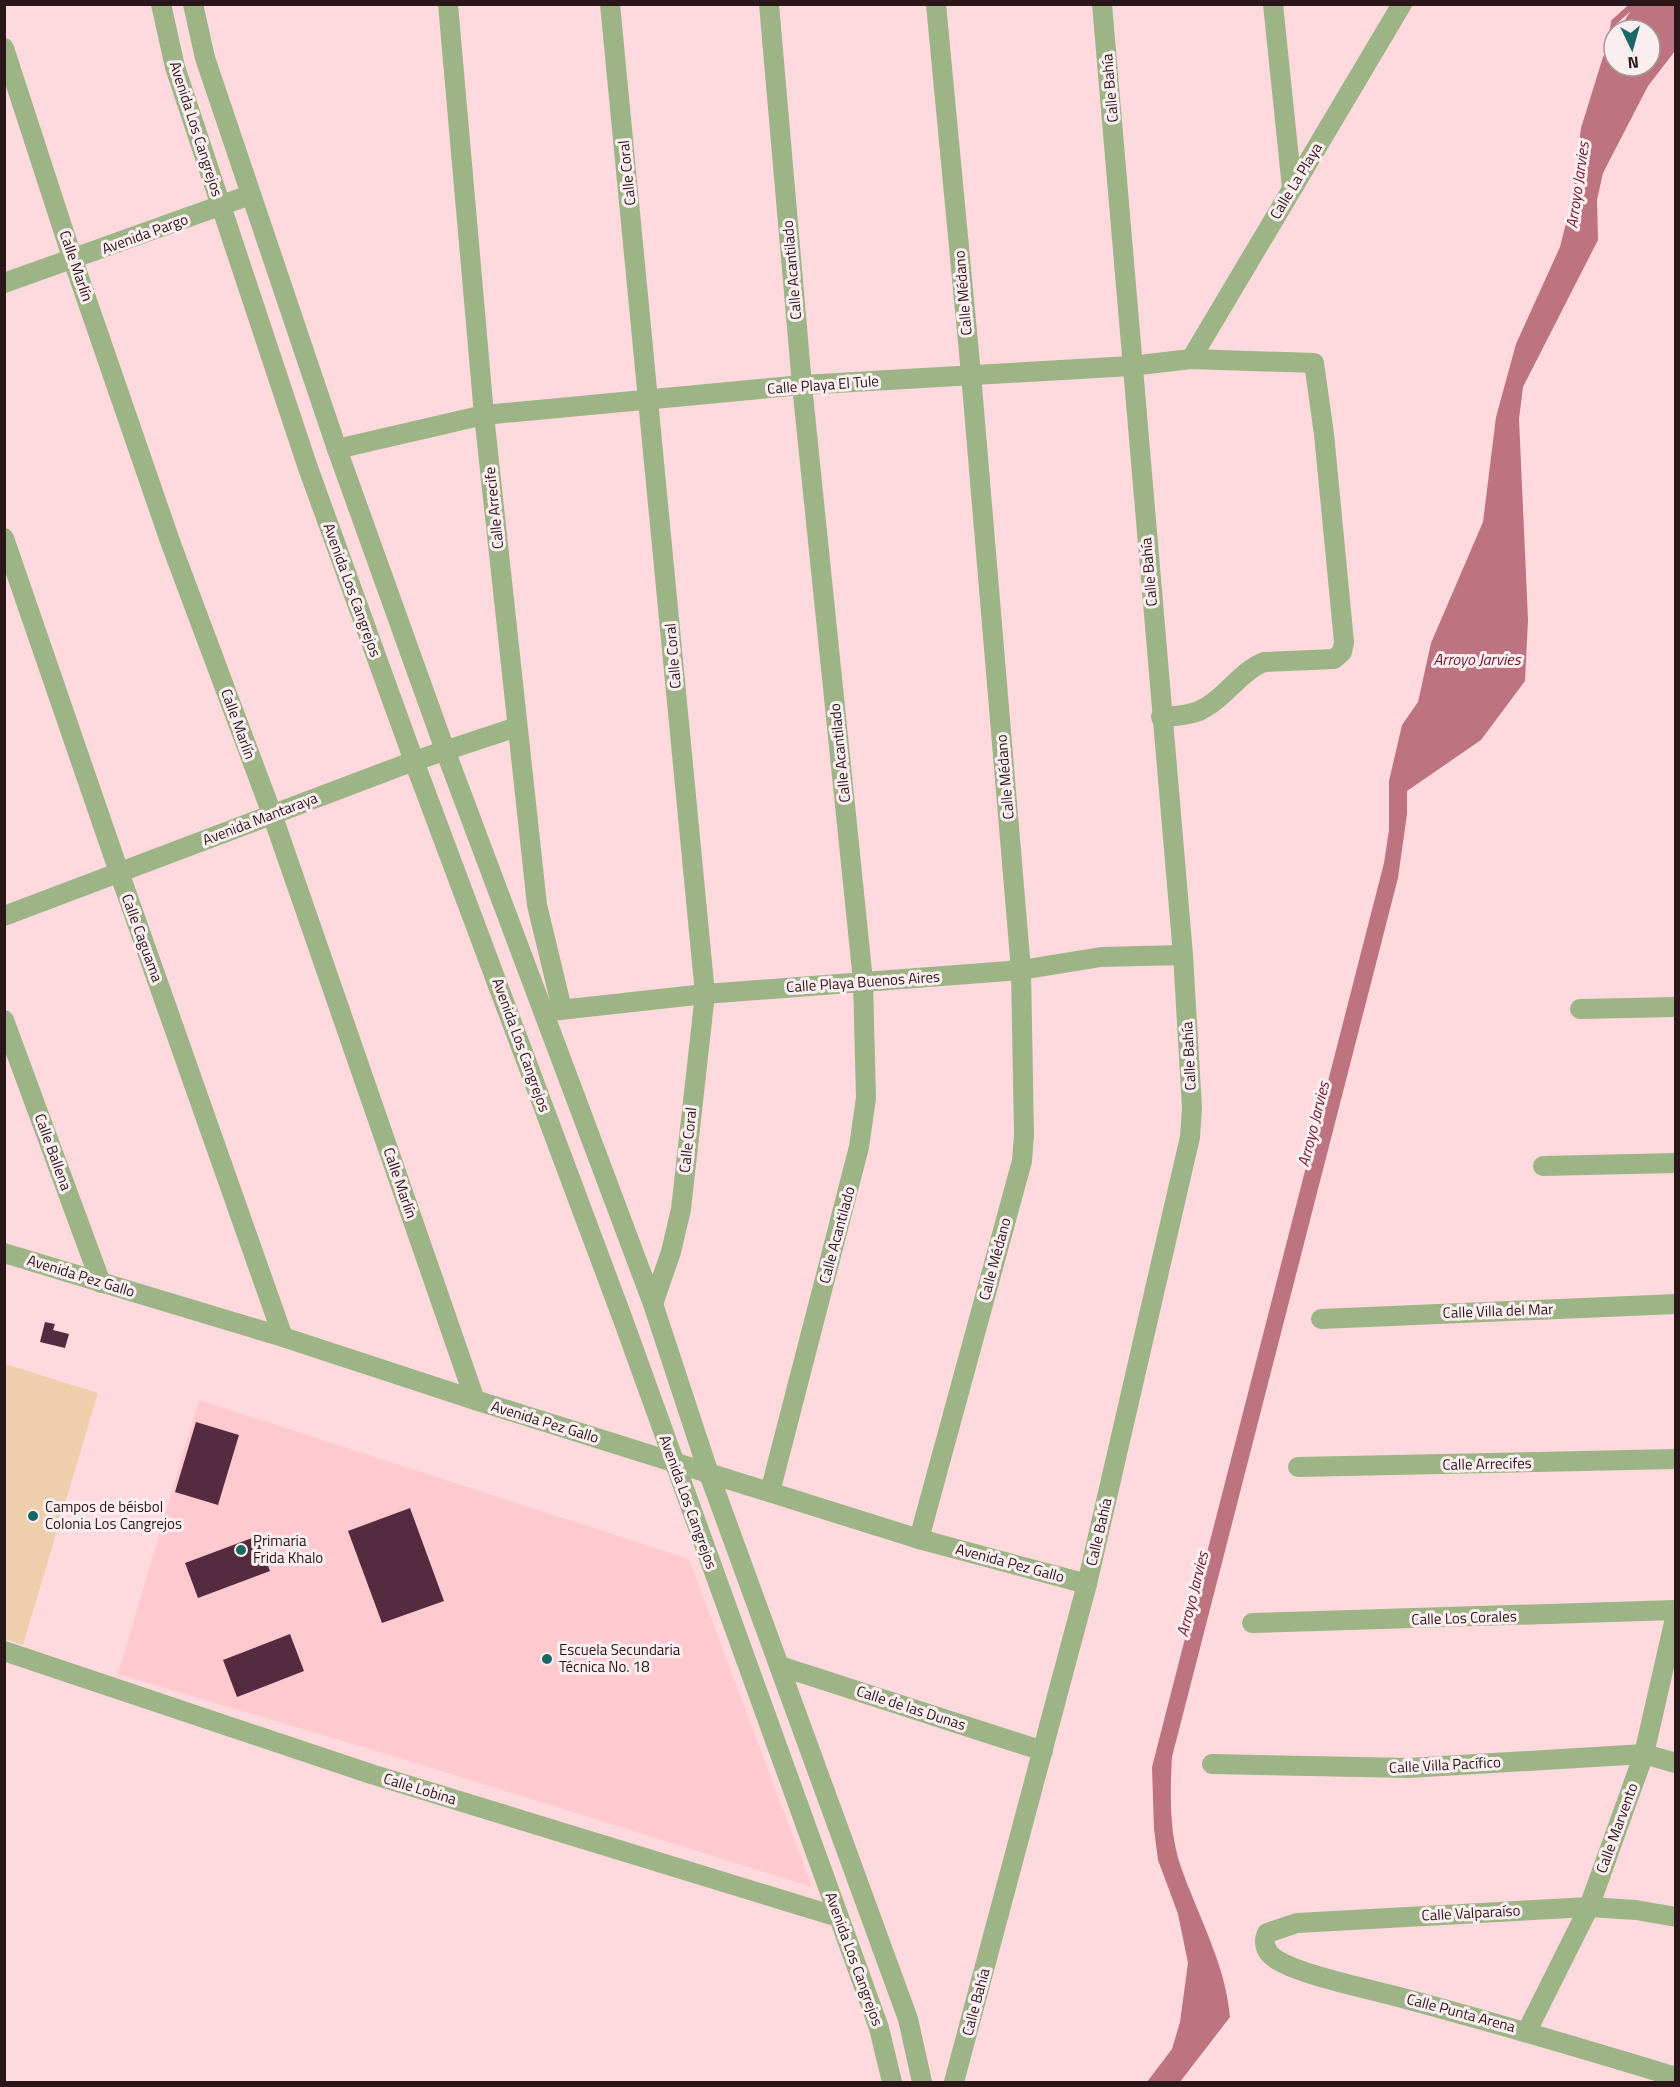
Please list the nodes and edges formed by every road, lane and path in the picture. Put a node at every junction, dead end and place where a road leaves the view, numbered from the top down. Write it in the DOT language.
graph roads {
  1 [pos="161,4"];
  2 [pos="193,4"];
  3 [pos="448,4"];
  4 [pos="610,4"];
  5 [pos="769,4"];
  6 [pos="936,4"];
  7 [pos="1102,4"];
  8 [pos="1273,4"];
  9 [pos="1402,4"];
  10 [pos="4,48"];
  11 [pos="1292,188"];
  12 [pos="250,195"];
  13 [pos="221,206"];
  14 [pos="73,260"];
  15 [pos="4,283"];
  16 [pos="1191,359"];
  17 [pos="1131,366"];
  18 [pos="971,374"];
  19 [pos="802,385"];
  20 [pos="649,401"];
  21 [pos="484,415"];
  22 [pos="337,449"];
  23 [pos="4,538"];
  24 [pos="1161,717"];
  25 [pos="517,727"];
  26 [pos="445,750"];
  27 [pos="414,761"];
  28 [pos="272,814"];
  29 [pos="119,872"];
  30 [pos="4,916"];
  31 [pos="1183,955"];
  32 [pos="1021,970"];
  33 [pos="863,981"];
  34 [pos="705,994"];
  35 [pos="1676,1007"];
  36 [pos="562,1009"];
  37 [pos="1580,1009"];
  38 [pos="542,1013"];
  39 [pos="4,1020"];
  40 [pos="1676,1163"];
  41 [pos="1543,1166"];
  42 [pos="4,1253"];
  43 [pos="102,1283"];
  44 [pos="653,1304"];
  45 [pos="1676,1304"];
  46 [pos="1321,1319"];
  47 [pos="283,1336"];
  48 [pos="475,1400"];
  49 [pos="1676,1458"];
  50 [pos="673,1462"];
  51 [pos="1298,1467"];
  52 [pos="709,1473"];
  53 [pos="770,1492"];
  54 [pos="919,1539"];
  55 [pos="1087,1584"];
  56 [pos="1676,1612"];
  57 [pos="1252,1623"];
  58 [pos="4,1651"];
  59 [pos="780,1666"];
  60 [pos="1043,1750"];
  61 [pos="1644,1754"];
  62 [pos="1676,1763"];
  63 [pos="1212,1764"];
  64 [pos="1589,1907"];
  65 [pos="838,1917"];
  66 [pos="1676,1917"];
  67 [pos="1267,1933"];
  68 [pos="1527,2031"];
  69 [pos="1676,2077"];
  70 [pos="892,2082"];
  71 [pos="922,2082"];
  72 [pos="954,2082"];
  1 -- 13 [label="street, Avenida Los Cangrejos"];
  2 -- 12 [label="street, Avenida Los Cangrejos"];
  3 -- 21 [label="street, Calle Arrecife"];
  4 -- 20 [label="street, Calle Coral"];
  5 -- 19 [label="street, Calle Acantilado"];
  6 -- 18 [label="street, Calle Médano"];
  7 -- 17 [label="street, Calle Bahía"];
  8 -- 11 [label="street"];
  9 -- 11 [label="street, Calle La Playa"];
  10 -- 14 [label="street, Calle Marlín"];
  11 -- 16 [label="street, Calle La Playa"];
  12 -- 13 [label="street, Avenida Pargo"];
  12 -- 22 [label="street, Avenida Los Cangrejos"];
  13 -- 14 [label="street, Avenida Pargo"];
  13 -- 27 [label="street, Avenida Los Cangrejos"];
  14 -- 15 [label="street, Avenida Pargo"];
  14 -- 28 [label="street, Calle Marlín"];
  16 -- 17 [label="street, Calle Playa El Tule"];
  16 -- 24 [label="street, Calle Playa El Tule"];
  17 -- 18 [label="street, Calle Playa El Tule"];
  17 -- 24 [label="street, Calle Bahía"];
  18 -- 19 [label="street, Calle Playa El Tule"];
  18 -- 32 [label="street, Calle Médano"];
  19 -- 20 [label="street, Calle Playa El Tule"];
  19 -- 33 [label="street, Calle Acantilado"];
  20 -- 21 [label="street, Calle Playa El Tule"];
  20 -- 34 [label="street, Calle Coral"];
  21 -- 22 [label="street, Calle Playa El Tule"];
  21 -- 25 [label="street, Calle Arrecife"];
  22 -- 26 [label="street, Avenida Los Cangrejos"];
  23 -- 29 [label="street, Calle Caguama"];
  24 -- 31 [label="street, Calle Bahía"];
  25 -- 26 [label="street, Avenida Mantaraya"];
  25 -- 36 [label="street, Calle Arrecife"];
  26 -- 27 [label="street, Avenida Mantaraya"];
  26 -- 38 [label="street, Avenida Los Cangrejos"];
  27 -- 28 [label="street, Avenida Mantaraya"];
  27 -- 50 [label="street, Avenida Los Cangrejos"];
  28 -- 29 [label="street, Avenida Mantaraya"];
  28 -- 48 [label="street, Calle Marlín"];
  29 -- 30 [label="street, Avenida Mantaraya"];
  29 -- 47 [label="street, Calle Caguama"];
  31 -- 32 [label="street, Calle Playa Buenos Aires"];
  31 -- 55 [label="street, Calle Bahía"];
  32 -- 33 [label="street, Calle Playa Buenos Aires"];
  32 -- 54 [label="street, Calle Médano"];
  33 -- 34 [label="street, Calle Playa Buenos Aires"];
  33 -- 53 [label="street, Calle Acantilado"];
  34 -- 36 [label="street, Calle Playa Buenos Aires"];
  34 -- 44 [label="street, Calle Coral"];
  35 -- 37 [label="street"];
  36 -- 38 [label="street, Calle Playa Buenos Aires"];
  38 -- 44 [label="street, Avenida Los Cangrejos"];
  39 -- 43 [label="street, Calle Ballena"];
  40 -- 41 [label="street"];
  42 -- 43 [label="street, Avenida Pez Gallo"];
  43 -- 47 [label="street, Avenida Pez Gallo"];
  44 -- 52 [label="street, Avenida Los Cangrejos"];
  45 -- 46 [label="street, Calle Villa del Mar"];
  47 -- 48 [label="street, Avenida Pez Gallo"];
  48 -- 50 [label="street, Avenida Pez Gallo"];
  49 -- 51 [label="street, Calle Arrecifes"];
  50 -- 52 [label="street, Avenida Pez Gallo"];
  50 -- 65 [label="street, Avenida Los Cangrejos"];
  52 -- 53 [label="street, Avenida Pez Gallo"];
  52 -- 59 [label="street, Avenida Los Cangrejos"];
  53 -- 54 [label="street, Avenida Pez Gallo"];
  54 -- 55 [label="street, Avenida Pez Gallo"];
  55 -- 60 [label="street, Calle Bahía"];
  56 -- 57 [label="street, Calle Los Corales"];
  56 -- 61 [label="street, Calle Marvento"];
  58 -- 65 [label="street, Calle Lobina"];
  59 -- 60 [label="street, Calle de las Dunas"];
  59 -- 71 [label="street, Avenida Los Cangrejos"];
  60 -- 72 [label="street, Calle Bahía"];
  61 -- 62 [label="street, Calle Villa Pacífico"];
  61 -- 63 [label="street, Calle Villa Pacífico"];
  61 -- 64 [label="street, Calle Marvento"];
  64 -- 66 [label="street, Calle Valparaíso"];
  64 -- 67 [label="street, Calle Valparaíso"];
  64 -- 68 [label="street, Calle Marvento"];
  65 -- 70 [label="street, Avenida Los Cangrejos"];
  67 -- 68 [label="street, Calle Punta Arena"];
  68 -- 69 [label="street, Calle Punta Arena"];
}
